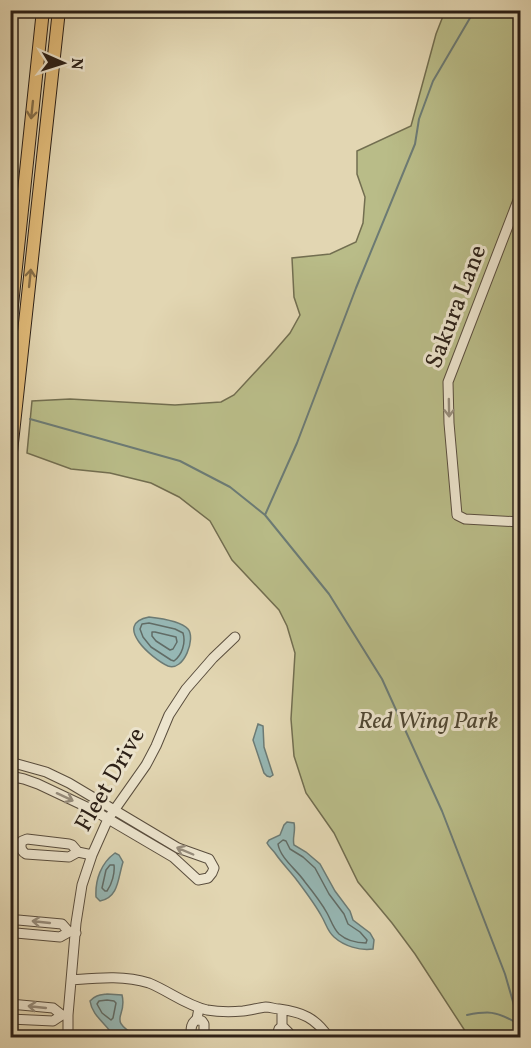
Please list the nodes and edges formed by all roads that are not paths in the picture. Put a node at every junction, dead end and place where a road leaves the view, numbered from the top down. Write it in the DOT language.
graph roads {
  1 [pos="43,10"];
  2 [pos="59,10"];
  3 [pos="520,195"];
  4 [pos="22,211"];
  5 [pos="37,213"];
  6 [pos="10,324"];
  7 [pos="10,461"];
  8 [pos="520,522"];
  9 [pos="235,637"];
  10 [pos="10,762"];
  11 [pos="10,776"];
  12 [pos="115,810"];
  13 [pos="108,819"];
  14 [pos="78,852"];
  15 [pos="92,855"];
  16 [pos="10,922"];
  17 [pos="10,929"];
  18 [pos="72,932"];
  19 [pos="71,980"];
  20 [pos="10,1004"];
  21 [pos="199,1008"];
  22 [pos="282,1010"];
  23 [pos="65,1015"];
  24 [pos="10,1019"];
  25 [pos="197,1019"];
  26 [pos="282,1026"];
  27 [pos="68,1038"];
  28 [pos="191,1038"];
  29 [pos="204,1038"];
  30 [pos="276,1038"];
  31 [pos="289,1038"];
  32 [pos="329,1038"];
  1 -- 4 [label="main road, one-way"];
  2 -- 5 [label="main road"];
  3 -- 8 [label="street, Sakura Lane, one-way"];
  4 -- 5 [label="main road"];
  4 -- 6 [label="main road"];
  7 -- 5 [label="main road, one-way"];
  9 -- 12 [label="street, Fleet Drive"];
  10 -- 12 [label="street"];
  11 -- 13 [label="street, one-way"];
  12 -- 13 [label="street, Fleet Drive"];
  13 -- 12 [label="street, one-way"];
  13 -- 15 [label="street, Fleet Drive"];
  14 -- 14 [label="street"];
  14 -- 15 [label="street"];
  15 -- 18 [label="street, Fleet Drive"];
  18 -- 16 [label="street, one-way"];
  17 -- 18 [label="street"];
  18 -- 19 [label="street, Fleet Drive"];
  19 -- 21 [label="street"];
  19 -- 23 [label="street, Fleet Drive"];
  23 -- 20 [label="street, one-way"];
  21 -- 22 [label="street"];
  21 -- 25 [label="street"];
  22 -- 26 [label="street"];
  22 -- 32 [label="street"];
  23 -- 24 [label="street"];
  23 -- 27 [label="street, Fleet Drive"];
  25 -- 28 [label="street"];
  25 -- 29 [label="street"];
  26 -- 30 [label="street"];
  26 -- 31 [label="street"];
}
